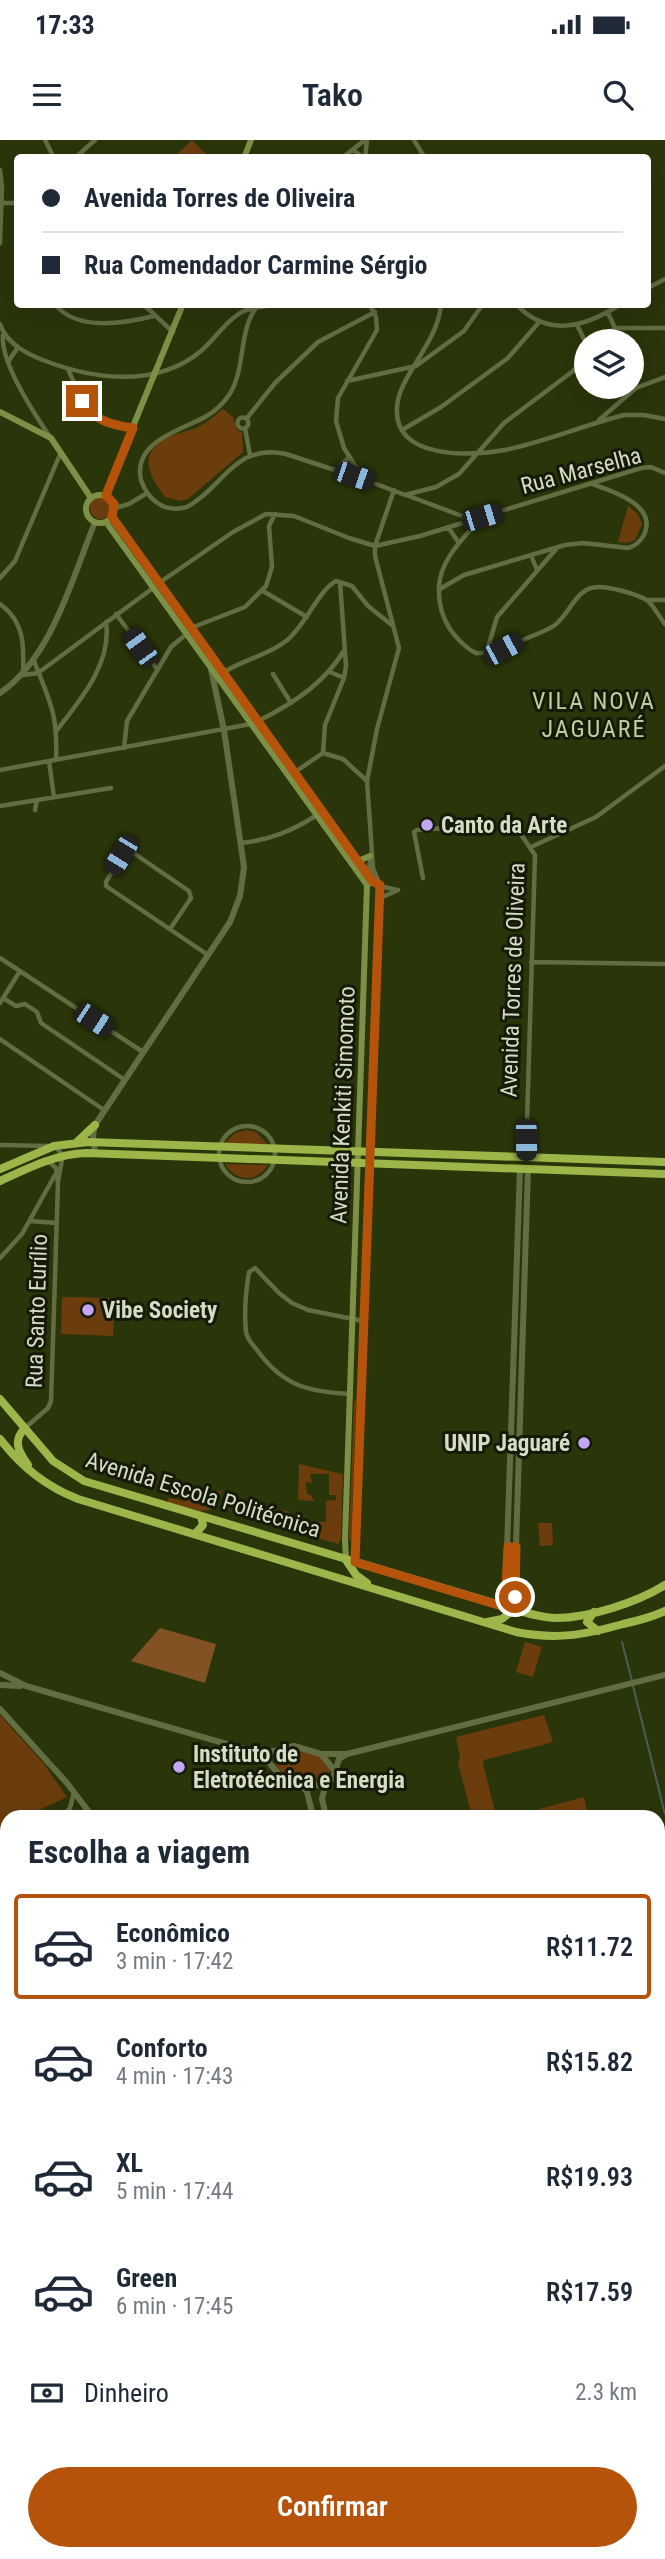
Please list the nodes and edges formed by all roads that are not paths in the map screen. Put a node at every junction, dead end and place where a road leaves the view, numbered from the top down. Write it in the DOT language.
graph roads {
  1 [pos="95,140"];
  2 [pos="366,140"];
  3 [pos="352,149"];
  4 [pos="79,154"];
  5 [pos="346,154"];
  6 [pos="359,154"];
  7 [pos="0,170"];
  8 [pos="0,203"];
  9 [pos="0,243"];
  10 [pos="60,308"];
  11 [pos="146,308"];
  12 [pos="182,308"];
  13 [pos="254,308"];
  14 [pos="257,308"];
  15 [pos="372,308"];
  16 [pos="441,308"];
  17 [pos="480,308"];
  18 [pos="522,308"];
  19 [pos="615,308"];
  20 [pos="374,312"];
  21 [pos="608,313"];
  22 [pos="154,316"];
  23 [pos="540,321"];
  24 [pos="0,324"];
  25 [pos="577,326"];
  26 [pos="615,328"];
  27 [pos="665,328"];
  28 [pos="579,329"];
  29 [pos="173,332"];
  30 [pos="4,335"];
  31 [pos="18,347"];
  32 [pos="7,363"];
  33 [pos="416,366"];
  34 [pos="68,369"];
  35 [pos="574,370"];
  36 [pos="153,376"];
  37 [pos="665,377"];
  38 [pos="347,381"];
  39 [pos="617,405"];
  40 [pos="0,412"];
  41 [pos="624,415"];
  42 [pos="247,418"];
  43 [pos="665,419"];
  44 [pos="595,423"];
  45 [pos="133,428"];
  46 [pos="244,428"];
  47 [pos="402,430"];
  48 [pos="51,438"];
  49 [pos="61,452"];
  50 [pos="479,452"];
  51 [pos="250,455"];
  52 [pos="348,458"];
  53 [pos="336,470"];
  54 [pos="665,473"];
  55 [pos="371,482"];
  56 [pos="591,484"];
  57 [pos="394,490"];
  58 [pos="147,494"];
  59 [pos="106,495"];
  60 [pos="405,495"];
  61 [pos="91,498"];
  62 [pos="115,508"];
  63 [pos="275,513"];
  64 [pos="482,517"];
  65 [pos="254,519"];
  66 [pos="109,520"];
  67 [pos="472,520"];
  68 [pos="95,522"];
  69 [pos="269,526"];
  70 [pos="448,527"];
  71 [pos="459,542"];
  72 [pos="375,546"];
  73 [pos="558,547"];
  74 [pos="531,555"];
  75 [pos="537,570"];
  76 [pos="0,578"];
  77 [pos="340,582"];
  78 [pos="156,585"];
  79 [pos="440,589"];
  80 [pos="263,591"];
  81 [pos="646,600"];
  82 [pos="665,600"];
  83 [pos="0,604"];
  84 [pos="387,607"];
  85 [pos="375,612"];
  86 [pos="116,614"];
  87 [pos="307,617"];
  88 [pos="106,622"];
  89 [pos="665,624"];
  90 [pos="393,626"];
  91 [pos="189,631"];
  92 [pos="344,650"];
  93 [pos="486,653"];
  94 [pos="34,661"];
  95 [pos="157,669"];
  96 [pos="330,672"];
  97 [pos="38,673"];
  98 [pos="273,674"];
  99 [pos="23,675"];
  100 [pos="218,677"];
  101 [pos="344,678"];
  102 [pos="0,680"];
  103 [pos="3,691"];
  104 [pos="291,703"];
  105 [pos="254,722"];
  106 [pos="57,730"];
  107 [pos="224,730"];
  108 [pos="124,748"];
  109 [pos="323,753"];
  110 [pos="52,761"];
  111 [pos="665,766"];
  112 [pos="0,770"];
  113 [pos="295,772"];
  114 [pos="367,781"];
  115 [pos="111,788"];
  116 [pos="54,797"];
  117 [pos="37,800"];
  118 [pos="0,806"];
  119 [pos="35,810"];
  120 [pos="317,815"];
  121 [pos="458,827"];
  122 [pos="518,830"];
  123 [pos="241,843"];
  124 [pos="531,847"];
  125 [pos="371,853"];
  126 [pos="358,860"];
  127 [pos="423,877"];
  128 [pos="374,887"];
  129 [pos="170,929"];
  130 [pos="209,956"];
  131 [pos="0,958"];
  132 [pos="531,962"];
  133 [pos="665,964"];
  134 [pos="20,971"];
  135 [pos="2,1000"];
  136 [pos="364,1000"];
  137 [pos="375,1001"];
  138 [pos="0,1039"];
  139 [pos="144,1052"];
  140 [pos="125,1080"];
  141 [pos="104,1110"];
  142 [pos="95,1125"];
  143 [pos="77,1143"];
  144 [pos="93,1143"];
  145 [pos="0,1145"];
  146 [pos="20,1146"];
  147 [pos="54,1146"];
  148 [pos="219,1147"];
  149 [pos="274,1149"];
  150 [pos="359,1152"];
  151 [pos="369,1152"];
  152 [pos="95,1153"];
  153 [pos="64,1155"];
  154 [pos="526,1157"];
  155 [pos="26,1158"];
  156 [pos="219,1158"];
  157 [pos="48,1160"];
  158 [pos="274,1160"];
  159 [pos="665,1162"];
  160 [pos="358,1163"];
  161 [pos="369,1163"];
  162 [pos="0,1169"];
  163 [pos="524,1169"];
  164 [pos="56,1174"];
  165 [pos="665,1174"];
  166 [pos="0,1181"];
  167 [pos="58,1183"];
  168 [pos="58,1195"];
  169 [pos="44,1198"];
  170 [pos="30,1221"];
  171 [pos="58,1223"];
  172 [pos="0,1258"];
  173 [pos="355,1265"];
  174 [pos="365,1265"];
  175 [pos="516,1277"];
  176 [pos="525,1278"];
  177 [pos="515,1316"];
  178 [pos="524,1316"];
  179 [pos="353,1320"];
  180 [pos="363,1321"];
  181 [pos="514,1354"];
  182 [pos="522,1355"];
  183 [pos="351,1394"];
  184 [pos="0,1399"];
  185 [pos="25,1429"];
  186 [pos="0,1439"];
  187 [pos="348,1441"];
  188 [pos="359,1441"];
  189 [pos="36,1478"];
  190 [pos="201,1516"];
  191 [pos="195,1534"];
  192 [pos="508,1547"];
  193 [pos="516,1547"];
  194 [pos="351,1561"];
  195 [pos="665,1585"];
  196 [pos="375,1588"];
  197 [pos="510,1608"];
  198 [pos="597,1611"];
  199 [pos="665,1611"];
  200 [pos="484,1623"];
  201 [pos="598,1631"];
  202 [pos="0,1673"];
  203 [pos="665,1675"];
  204 [pos="0,1685"];
  205 [pos="26,1686"];
  206 [pos="0,1709"];
  207 [pos="279,1750"];
  208 [pos="262,1754"];
  209 [pos="321,1754"];
  210 [pos="347,1754"];
  211 [pos="274,1766"];
  212 [pos="334,1770"];
  213 [pos="300,1783"];
  214 [pos="325,1786"];
  215 [pos="74,1792"];
  216 [pos="68,1810"];
  217 [pos="88,1810"];
  218 [pos="312,1810"];
  219 [pos="325,1810"];
  1 -- 4 [label="street"];
  2 -- 3 [label="street"];
  3 -- 5 [label="street"];
  3 -- 6 [label="street"];
  7 -- 8 [label="street"];
  8 -- 9 [label="street"];
  10 -- 22 [label="street"];
  11 -- 22 [label="street"];
  12 -- 29 [label="main road"];
  13 -- 36 [label="street"];
  14 -- 58 [label="street"];
  15 -- 20 [label="street"];
  16 -- 33 [label="street"];
  17 -- 33 [label="street"];
  18 -- 23 [label="street"];
  19 -- 21 [label="street"];
  20 -- 38 [label="street"];
  20 -- 42 [label="street"];
  21 -- 25 [label="street"];
  21 -- 26 [label="street"];
  22 -- 29 [label="street"];
  23 -- 25 [label="street"];
  23 -- 47 [label="street"];
  24 -- 30 [label="street"];
  25 -- 28 [label="street"];
  26 -- 27 [label="street"];
  29 -- 36 [label="main road"];
  30 -- 31 [label="street"];
  30 -- 32 [label="street"];
  31 -- 32 [label="street"];
  31 -- 34 [label="street"];
  32 -- 48 [label="street"];
  33 -- 38 [label="street"];
  33 -- 47 [label="street"];
  34 -- 36 [label="street"];
  34 -- 45 [label="street"];
  35 -- 50 [label="street"];
  36 -- 45 [label="main road"];
  37 -- 39 [label="street"];
  38 -- 52 [label="street"];
  39 -- 41 [label="street"];
  39 -- 44 [label="street"];
  40 -- 48 [label="main road"];
  41 -- 43 [label="street"];
  41 -- 44 [label="street"];
  42 -- 46 [label="street"];
  42 -- 46 [label="street"];
  44 -- 50 [label="street"];
  45 -- 59 [label="main road"];
  46 -- 51 [label="street"];
  47 -- 50 [label="street"];
  48 -- 49 [label="main road"];
  49 -- 61 [label="main road"];
  49 -- 76 [label="street"];
  50 -- 60 [label="street"];
  51 -- 53 [label="street"];
  51 -- 58 [label="street"];
  52 -- 53 [label="street"];
  52 -- 55 [label="street"];
  53 -- 55 [label="street"];
  54 -- 56 [label="street, Rua Marselha"];
  55 -- 57 [label="street"];
  56 -- 64 [label="street, Rua Marselha"];
  56 -- 73 [label="street"];
  57 -- 60 [label="street"];
  57 -- 72 [label="street"];
  58 -- 62 [label="street"];
  59 -- 61 [label="main road"];
  59 -- 62 [label="main road"];
  60 -- 67 [label="street"];
  61 -- 68 [label="main road"];
  62 -- 66 [label="main road"];
  63 -- 65 [label="street"];
  63 -- 69 [label="street"];
  63 -- 72 [label="street"];
  64 -- 67 [label="street, Rua Marselha"];
  64 -- 71 [label="street"];
  65 -- 69 [label="street"];
  65 -- 78 [label="street"];
  66 -- 68 [label="main road"];
  66 -- 78 [label="main road"];
  67 -- 70 [label="street, Rua Marselha"];
  68 -- 94 [label="street"];
  69 -- 80 [label="street"];
  70 -- 71 [label="street"];
  70 -- 72 [label="street, Rua Marselha"];
  71 -- 79 [label="street"];
  72 -- 84 [label="street"];
  73 -- 74 [label="street"];
  73 -- 75 [label="street"];
  74 -- 75 [label="street"];
  74 -- 79 [label="street"];
  75 -- 93 [label="street"];
  77 -- 85 [label="street"];
  77 -- 87 [label="street"];
  77 -- 92 [label="street"];
  78 -- 86 [label="street"];
  78 -- 91 [label="main road"];
  79 -- 93 [label="street"];
  80 -- 87 [label="street"];
  80 -- 91 [label="street"];
  81 -- 82 [label="street"];
  81 -- 89 [label="street"];
  81 -- 93 [label="street"];
  83 -- 99 [label="street"];
  84 -- 85 [label="street"];
  84 -- 90 [label="street"];
  85 -- 90 [label="street"];
  86 -- 88 [label="street"];
  86 -- 95 [label="street"];
  87 -- 100 [label="street"];
  88 -- 97 [label="street"];
  88 -- 106 [label="street"];
  90 -- 114 [label="street"];
  91 -- 95 [label="street"];
  91 -- 100 [label="main road"];
  91 -- 100 [label="main road"];
  92 -- 96 [label="street"];
  92 -- 101 [label="street"];
  94 -- 97 [label="street"];
  94 -- 99 [label="street"];
  95 -- 108 [label="street"];
  96 -- 101 [label="street"];
  96 -- 104 [label="street"];
  97 -- 99 [label="street"];
  97 -- 106 [label="street"];
  98 -- 104 [label="street"];
  99 -- 103 [label="street"];
  100 -- 105 [label="main road"];
  100 -- 107 [label="street"];
  101 -- 109 [label="street"];
  102 -- 103 [label="street"];
  104 -- 105 [label="street"];
  105 -- 107 [label="street"];
  105 -- 113 [label="main road"];
  105 -- 120 [label="main road"];
  106 -- 110 [label="street"];
  107 -- 108 [label="street"];
  107 -- 123 [label="street"];
  108 -- 110 [label="street"];
  109 -- 113 [label="street"];
  109 -- 114 [label="street"];
  110 -- 112 [label="street"];
  110 -- 116 [label="street"];
  111 -- 124 [label="street"];
  113 -- 126 [label="main road"];
  114 -- 125 [label="street"];
  115 -- 116 [label="street"];
  116 -- 117 [label="street"];
  117 -- 118 [label="street"];
  117 -- 119 [label="street"];
  120 -- 123 [label="street"];
  120 -- 128 [label="main road"];
  121 -- 127 [label="street"];
  122 -- 124 [label="street"];
  123 -- 130 [label="street"];
  124 -- 132 [label="street, Avenida Torres de Oliveira"];
  125 -- 126 [label="main road"];
  125 -- 128 [label="street"];
  126 -- 128 [label="main road"];
  128 -- 136 [label="main road, Avenida Kenkiti Simomoto"];
  128 -- 137 [label="main road, Avenida Kenkiti Simomoto"];
  129 -- 129 [label="street"];
  129 -- 130 [label="street"];
  130 -- 139 [label="street"];
  131 -- 134 [label="street"];
  132 -- 133 [label="street"];
  132 -- 154 [label="street, Avenida Torres de Oliveira"];
  134 -- 135 [label="street"];
  134 -- 139 [label="street"];
  135 -- 140 [label="street"];
  136 -- 137 [label="main road"];
  136 -- 150 [label="main road, Avenida Kenkiti Simomoto"];
  137 -- 151 [label="main road, Avenida Kenkiti Simomoto"];
  138 -- 141 [label="street"];
  139 -- 140 [label="street"];
  140 -- 141 [label="street"];
  141 -- 142 [label="street"];
  142 -- 143 [label="highway"];
  142 -- 144 [label="street"];
  143 -- 144 [label="highway"];
  143 -- 147 [label="highway"];
  144 -- 148 [label="highway"];
  144 -- 152 [label="street"];
  145 -- 146 [label="street"];
  146 -- 147 [label="street"];
  146 -- 155 [label="street"];
  147 -- 153 [label="street"];
  147 -- 155 [label="highway"];
  148 -- 149 [label="highway"];
  148 -- 149 [label="street"];
  148 -- 156 [label="street"];
  149 -- 150 [label="highway"];
  149 -- 158 [label="street"];
  150 -- 151 [label="highway"];
  150 -- 160 [label="main road, Avenida Kenkiti Simomoto"];
  151 -- 154 [label="highway"];
  151 -- 161 [label="main road, Avenida Kenkiti Simomoto"];
  152 -- 153 [label="highway"];
  152 -- 156 [label="highway"];
  153 -- 157 [label="highway"];
  153 -- 167 [label="street, Rua Santo Eurílio"];
  154 -- 159 [label="highway"];
  155 -- 162 [label="highway"];
  156 -- 158 [label="highway"];
  156 -- 158 [label="street"];
  157 -- 164 [label="street, Rua Santo Eurílio"];
  157 -- 166 [label="highway"];
  158 -- 160 [label="highway"];
  160 -- 161 [label="highway"];
  160 -- 173 [label="main road, Avenida Kenkiti Simomoto"];
  161 -- 163 [label="highway"];
  161 -- 174 [label="main road, Avenida Kenkiti Simomoto"];
  163 -- 165 [label="highway"];
  163 -- 175 [label="street"];
  163 -- 176 [label="street"];
  164 -- 167 [label="street, Rua Santo Eurílio"];
  164 -- 169 [label="street"];
  167 -- 168 [label="street, Rua Santo Eurílio"];
  168 -- 169 [label="street"];
  168 -- 171 [label="street, Rua Santo Eurílio"];
  169 -- 170 [label="street"];
  170 -- 171 [label="street"];
  170 -- 172 [label="street"];
  171 -- 185 [label="street, Rua Santo Eurílio"];
  173 -- 174 [label="main road"];
  173 -- 179 [label="main road, Avenida Kenkiti Simomoto"];
  174 -- 180 [label="main road, Avenida Kenkiti Simomoto"];
  175 -- 176 [label="street"];
  175 -- 177 [label="street"];
  176 -- 178 [label="street"];
  177 -- 178 [label="street"];
  177 -- 181 [label="street"];
  178 -- 182 [label="street"];
  179 -- 180 [label="street"];
  179 -- 183 [label="main road, Avenida Kenkiti Simomoto"];
  179 -- 183 [label="street"];
  180 -- 188 [label="main road, Avenida Kenkiti Simomoto"];
  181 -- 182 [label="street"];
  181 -- 192 [label="street"];
  182 -- 193 [label="street"];
  183 -- 187 [label="main road, Avenida Kenkiti Simomoto"];
  184 -- 185 [label="highway, Avenida Escola Politécnica"];
  185 -- 189 [label="highway"];
  185 -- 190 [label="highway, Avenida Escola Politécnica"];
  186 -- 189 [label="highway, Avenida Escola Politécnica"];
  187 -- 188 [label="main road"];
  187 -- 194 [label="main road, Avenida Kenkiti Simomoto"];
  188 -- 194 [label="main road, Avenida Kenkiti Simomoto"];
  189 -- 191 [label="highway, Avenida Escola Politécnica"];
  190 -- 191 [label="highway"];
  190 -- 194 [label="highway, Avenida Escola Politécnica"];
  191 -- 196 [label="highway, Avenida Escola Politécnica"];
  192 -- 193 [label="street"];
  192 -- 197 [label="street"];
  193 -- 197 [label="street"];
  194 -- 196 [label="highway"];
  194 -- 197 [label="highway, Avenida Escola Politécnica"];
  195 -- 198 [label="highway, Avenida Escola Politécnica"];
  196 -- 200 [label="highway, Avenida Escola Politécnica"];
  197 -- 198 [label="highway, Avenida Escola Politécnica"];
  197 -- 200 [label="highway"];
  198 -- 201 [label="highway"];
  199 -- 201 [label="highway, Avenida Escola Politécnica"];
  200 -- 201 [label="highway, Avenida Escola Politécnica"];
  202 -- 205 [label="street"];
  203 -- 210 [label="street"];
  204 -- 205 [label="street"];
  205 -- 208 [label="street"];
  206 -- 215 [label="street"];
  207 -- 208 [label="street"];
  207 -- 209 [label="street"];
  207 -- 211 [label="street"];
  208 -- 211 [label="street"];
  209 -- 210 [label="street"];
  209 -- 212 [label="street"];
  210 -- 212 [label="street"];
  211 -- 213 [label="street"];
  212 -- 214 [label="street"];
  213 -- 214 [label="street"];
  213 -- 218 [label="street"];
  214 -- 219 [label="street"];
  215 -- 216 [label="street"];
  215 -- 217 [label="street"];
}
